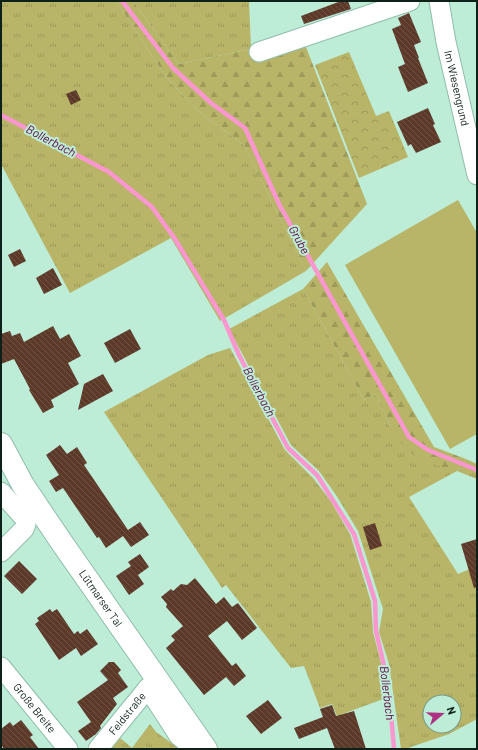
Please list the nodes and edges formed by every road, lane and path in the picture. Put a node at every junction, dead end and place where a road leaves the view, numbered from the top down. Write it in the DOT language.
graph roads {
  1 [pos="410,1"];
  2 [pos="439,1"];
  3 [pos="258,52"];
  4 [pos="477,175"];
  5 [pos="1,444"];
  6 [pos="1,492"];
  7 [pos="1,552"];
  8 [pos="1,667"];
  9 [pos="153,684"];
  10 [pos="68,749"];
  11 [pos="98,749"];
  12 [pos="203,749"];
  13 [pos="206,749"];
  1 -- 3 [label="street"];
  2 -- 4 [label="street, Im Wiesengrund"];
  5 -- 9 [label="main road, Lütmarser Tal"];
  6 -- 7 [label="street"];
  8 -- 10 [label="street, Große Breite"];
  9 -- 11 [label="street, Feldstraße"];
  9 -- 12 [label="street"];
  9 -- 13 [label="main road, Lütmarser Tal"];
}
